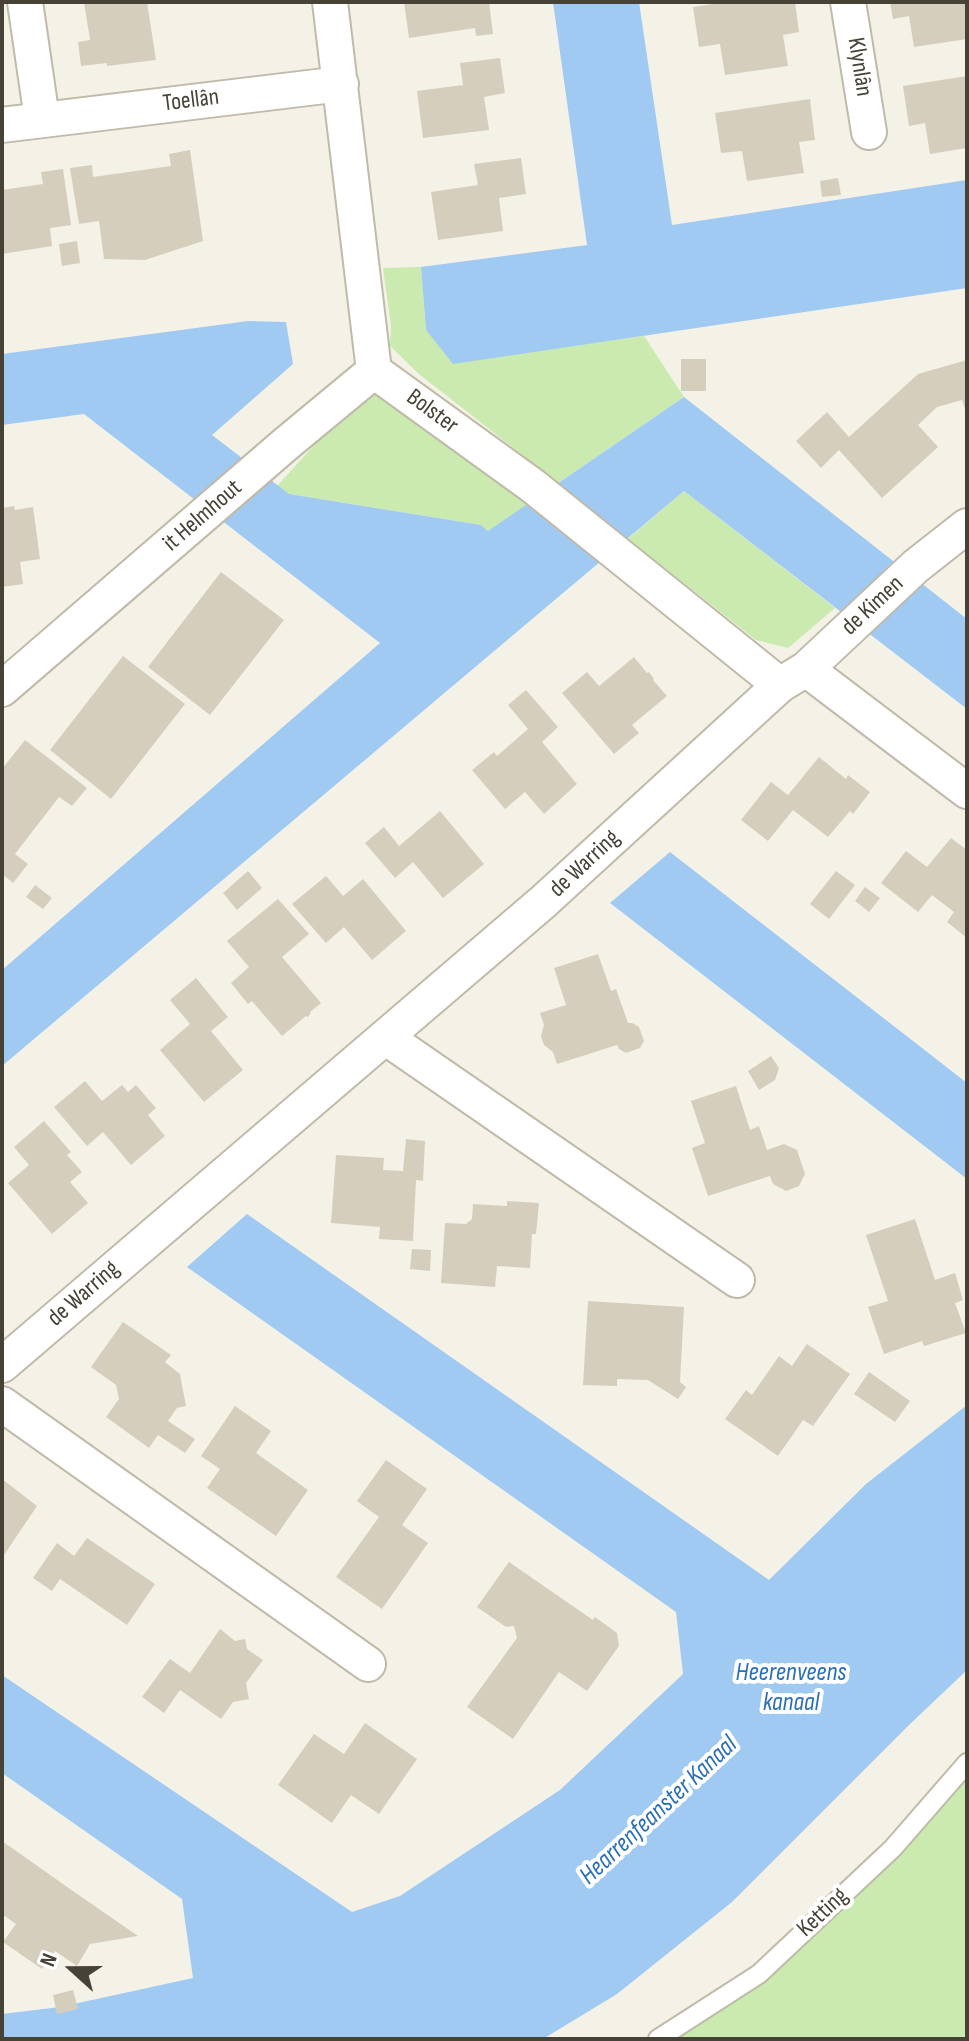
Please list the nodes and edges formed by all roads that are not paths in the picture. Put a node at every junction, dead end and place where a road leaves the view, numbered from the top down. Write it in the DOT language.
graph roads {
  1 [pos="25,2"];
  2 [pos="330,2"];
  3 [pos="848,2"];
  4 [pos="341,84"];
  5 [pos="42,119"];
  6 [pos="2,125"];
  7 [pos="869,132"];
  8 [pos="374,371"];
  9 [pos="967,526"];
  10 [pos="17,661"];
  11 [pos="793,677"];
  12 [pos="2,689"];
  13 [pos="967,791"];
  14 [pos="385,1037"];
  15 [pos="737,1280"];
  16 [pos="2,1365"];
  17 [pos="2,1404"];
  18 [pos="368,1664"];
  19 [pos="967,1763"];
  20 [pos="658,2039"];
  1 -- 5 [label="street"];
  2 -- 4 [label="street"];
  3 -- 7 [label="street, Klynlân"];
  4 -- 5 [label="street, Toellân"];
  4 -- 8 [label="street"];
  5 -- 6 [label="street, Toellân"];
  8 -- 10 [label="street, it Helmhout"];
  8 -- 11 [label="street, Bolster"];
  9 -- 11 [label="street, de Kimen"];
  10 -- 12 [label="street, it Helmhout"];
  11 -- 13 [label="street"];
  11 -- 14 [label="street, de Warring"];
  14 -- 15 [label="street"];
  14 -- 16 [label="street, de Warring"];
  17 -- 18 [label="street"];
  19 -- 20 [label="lane, Ketting"];
}
